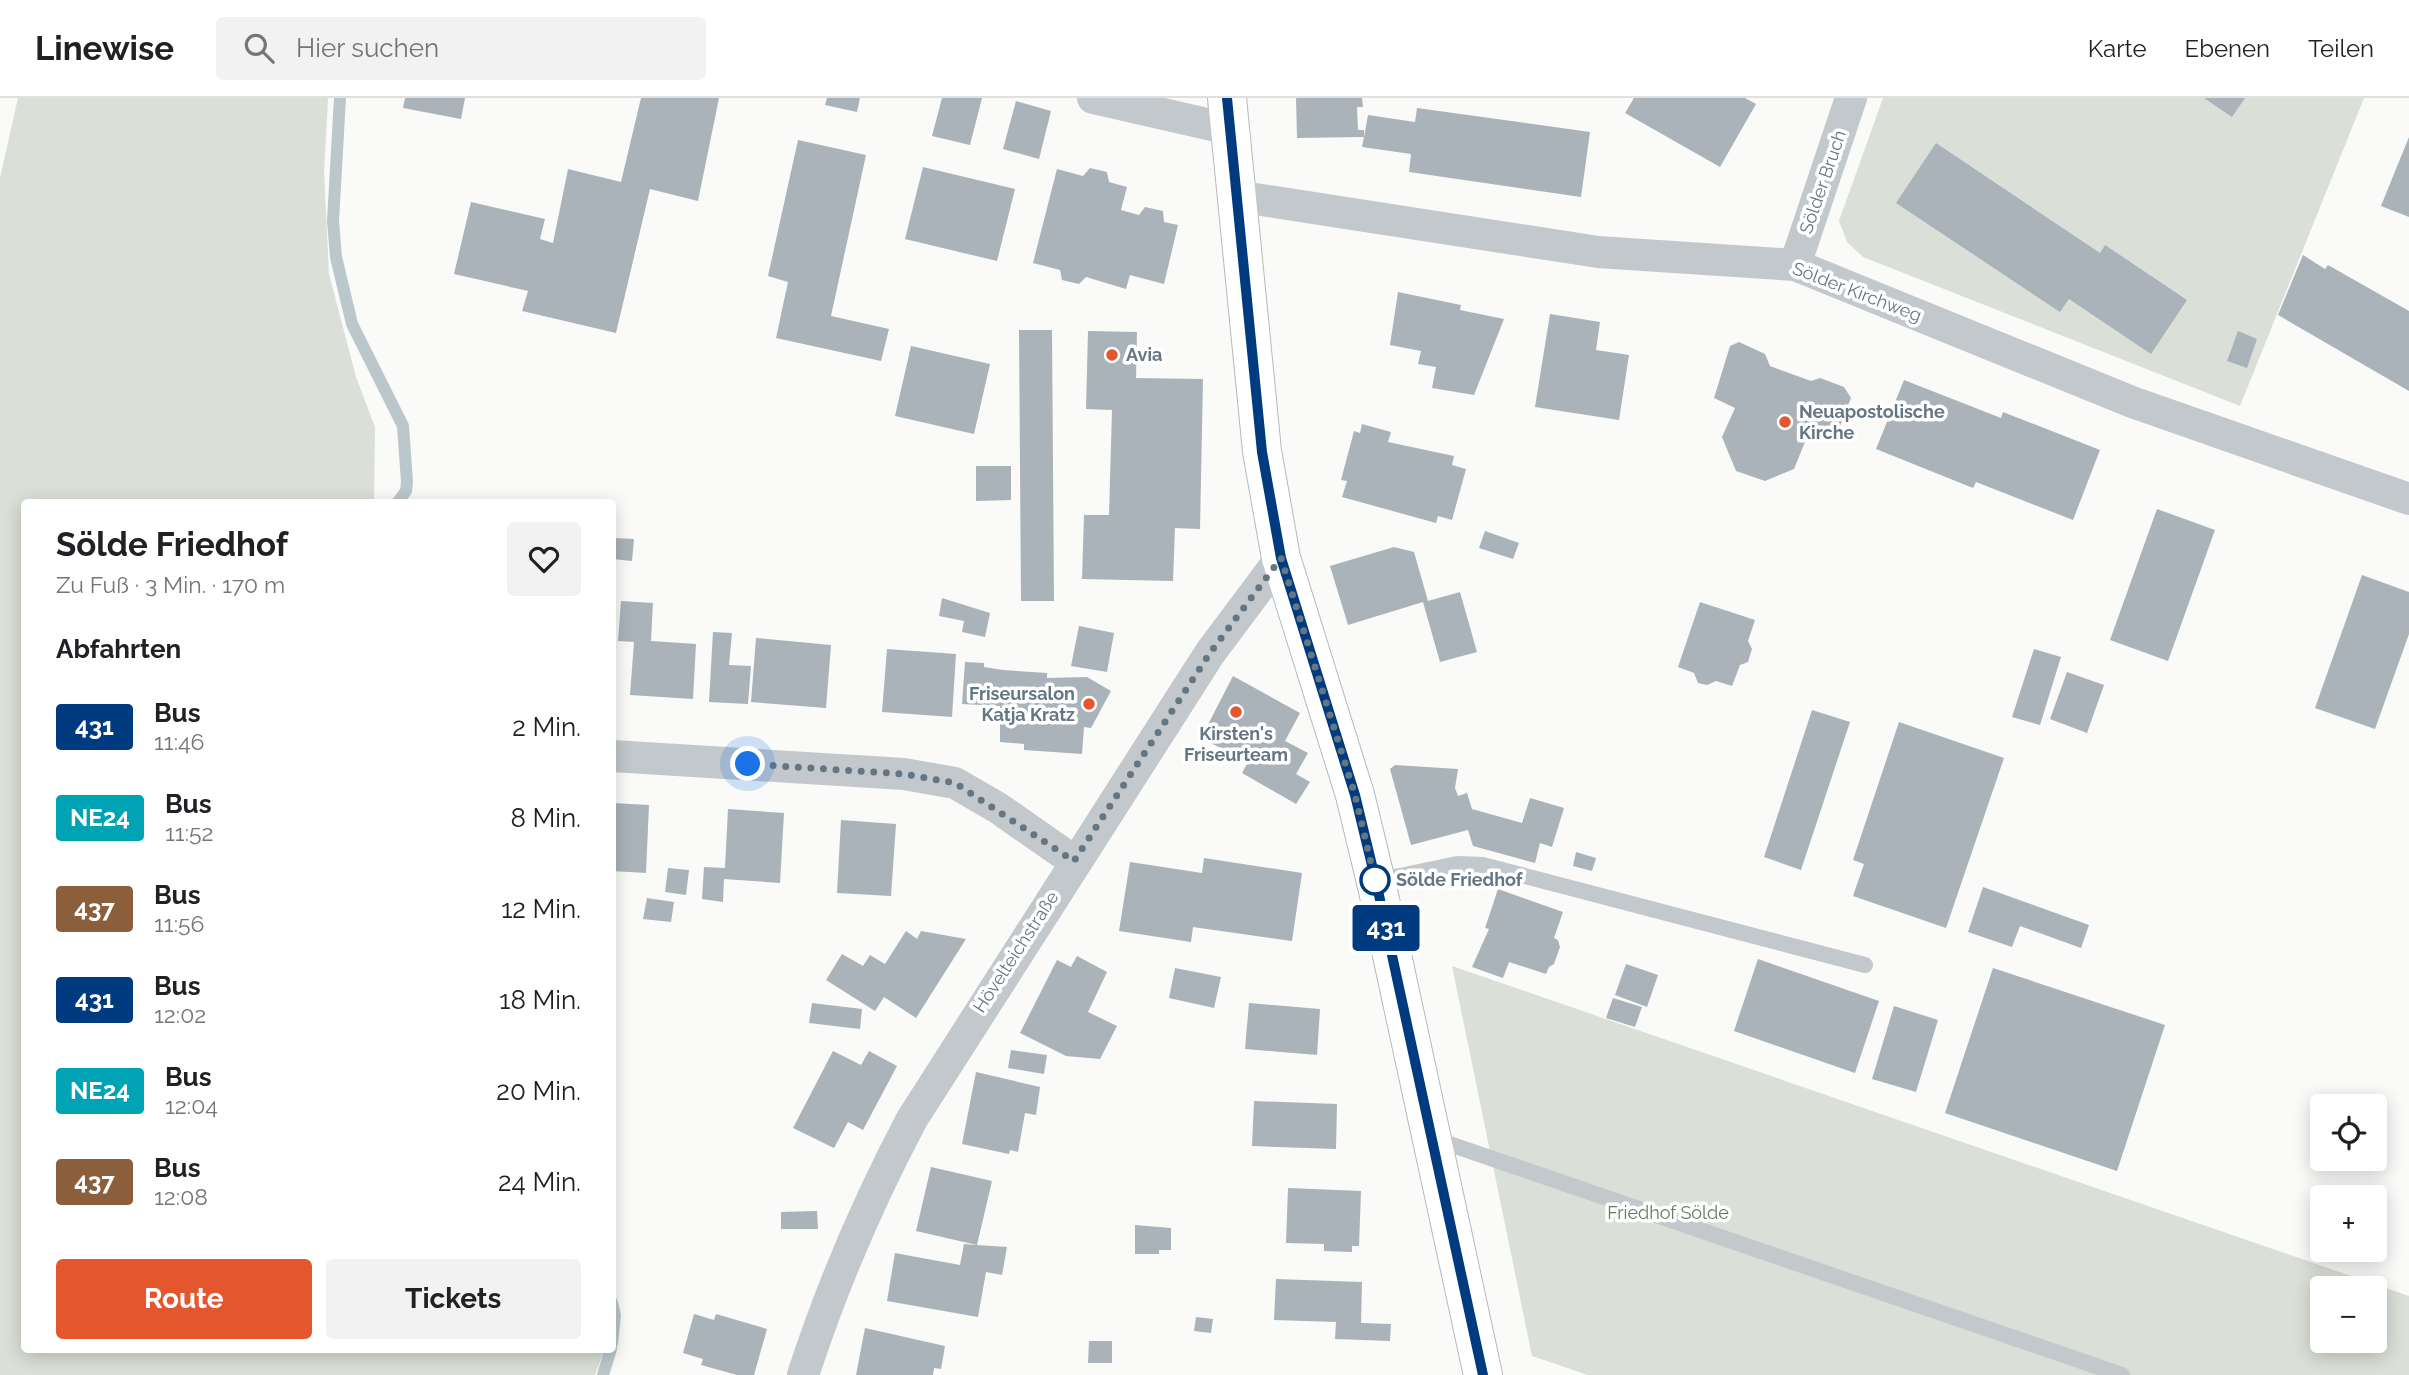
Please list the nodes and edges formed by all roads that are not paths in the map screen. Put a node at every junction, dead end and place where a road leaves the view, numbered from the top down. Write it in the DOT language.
graph roads {
  1 [pos="1093,98"];
  2 [pos="1851,98"];
  3 [pos="1228,114"];
  4 [pos="1236,196"];
  5 [pos="1795,265"];
  6 [pos="2409,499"];
  7 [pos="1281,558"];
  8 [pos="616,756"];
  9 [pos="1074,861"];
  10 [pos="1376,881"];
  11 [pos="1865,965"];
  12 [pos="1433,1138"];
  13 [pos="803,1375"];
  14 [pos="1483,1375"];
  15 [pos="2123,1375"];
  1 -- 3 [label="street"];
  2 -- 5 [label="street, Sölder Bruch"];
  3 -- 4 [label="main road"];
  4 -- 5 [label="street, Sölder Kirchweg"];
  4 -- 7 [label="main road"];
  5 -- 6 [label="street, Sölder Kirchweg"];
  7 -- 9 [label="street, Hövelteichstraße"];
  7 -- 10 [label="main road"];
  8 -- 9 [label="street"];
  9 -- 13 [label="street, Hövelteichstraße"];
  10 -- 11 [label="lane"];
  10 -- 12 [label="main road"];
  12 -- 14 [label="main road"];
  12 -- 15 [label="lane"];
}
